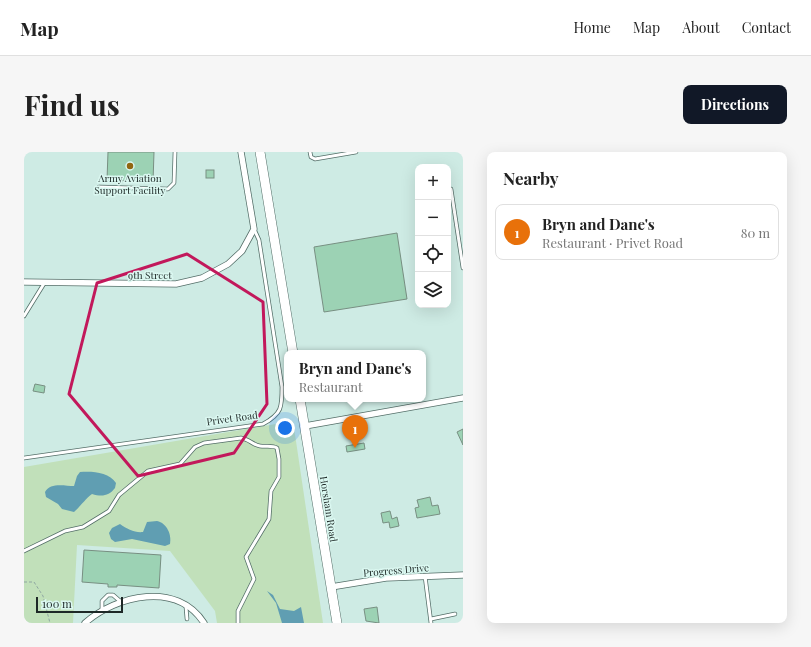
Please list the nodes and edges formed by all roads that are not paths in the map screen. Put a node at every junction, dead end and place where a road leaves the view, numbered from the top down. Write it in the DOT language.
graph roads {
  1 [pos="175,152"];
  2 [pos="242,152"];
  3 [pos="260,152"];
  4 [pos="310,152"];
  5 [pos="356,152"];
  6 [pos="99,187"];
  7 [pos="451,189"];
  8 [pos="254,229"];
  9 [pos="463,268"];
  10 [pos="24,282"];
  11 [pos="45,282"];
  12 [pos="24,316"];
  13 [pos="293,350"];
  14 [pos="463,398"];
  15 [pos="300,402"];
  16 [pos="304,426"];
  17 [pos="24,458"];
  18 [pos="24,551"];
  19 [pos="463,575"];
  20 [pos="425,576"];
  21 [pos="331,586"];
  22 [pos="121,602"];
  23 [pos="186,604"];
  24 [pos="102,610"];
  25 [pos="455,614"];
  26 [pos="186,619"];
  27 [pos="431,621"];
  28 [pos="85,623"];
  29 [pos="204,623"];
  30 [pos="238,623"];
  31 [pos="337,623"];
  1 -- 6 [label="lane"];
  2 -- 8 [label="street"];
  3 -- 13 [label="main road"];
  4 -- 5 [label="lane"];
  7 -- 9 [label="lane"];
  8 -- 11 [label="street, 9th Street"];
  8 -- 17 [label="lane, Privet Road"];
  10 -- 11 [label="street, 9th Street"];
  11 -- 12 [label="lane"];
  14 -- 16 [label="street"];
  15 -- 16 [label="main road, Horsham Road"];
  16 -- 21 [label="main road, Horsham Road"];
  18 -- 30 [label="lane"];
  19 -- 20 [label="street, Progress Drive"];
  20 -- 21 [label="street, Progress Drive"];
  20 -- 27 [label="lane"];
  21 -- 31 [label="main road, Horsham Road"];
  22 -- 23 [label="street"];
  22 -- 24 [label="street"];
  22 -- 24 [label="lane"];
  23 -- 26 [label="lane"];
  23 -- 29 [label="street"];
  24 -- 28 [label="street"];
  25 -- 27 [label="lane"];
}
